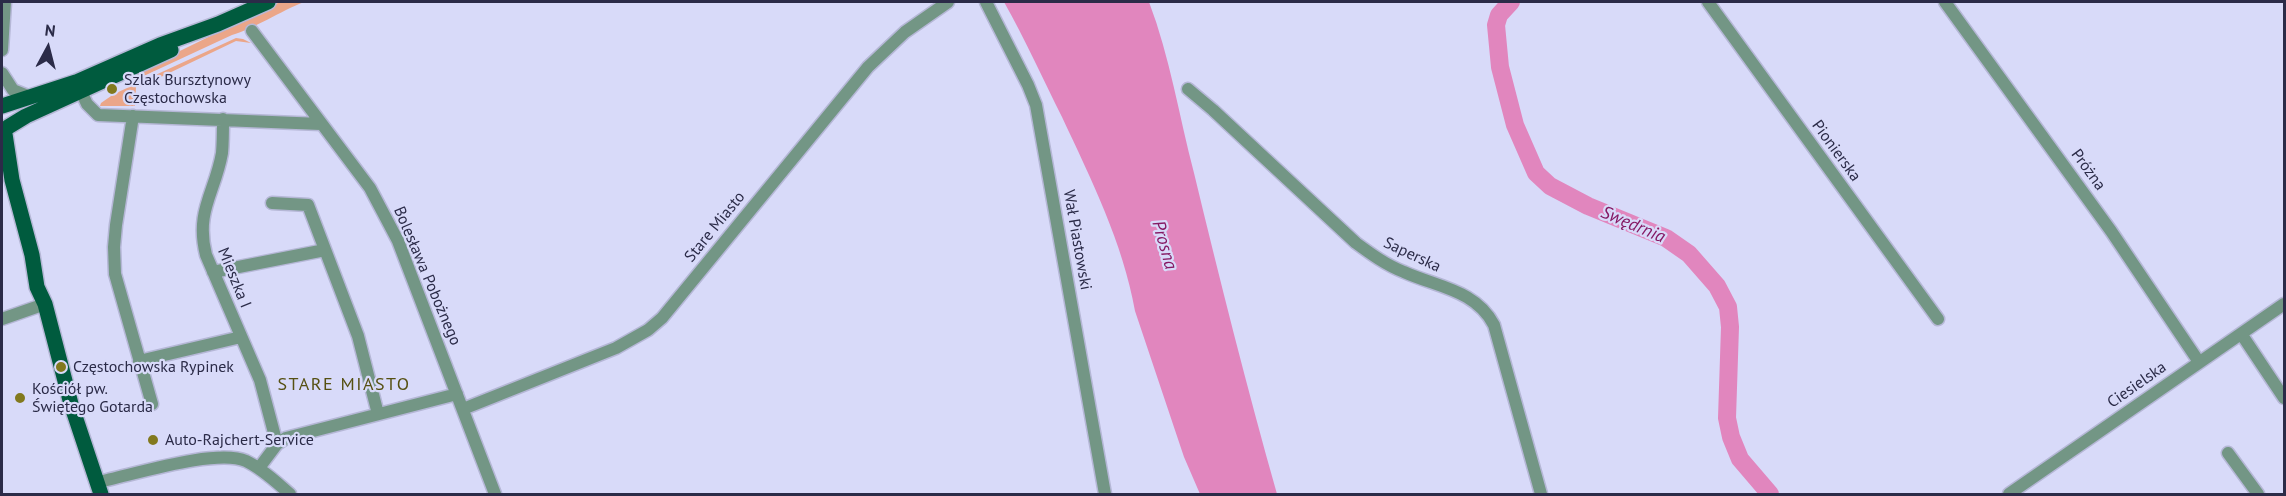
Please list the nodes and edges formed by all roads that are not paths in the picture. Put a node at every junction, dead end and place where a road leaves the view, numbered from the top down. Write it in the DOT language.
graph roads {
  1 [pos="5,2"];
  2 [pos="268,2"];
  3 [pos="948,2"];
  4 [pos="986,2"];
  5 [pos="1708,2"];
  6 [pos="1945,2"];
  7 [pos="252,32"];
  8 [pos="2,33"];
  9 [pos="2,50"];
  10 [pos="2,73"];
  11 [pos="79,87"];
  12 [pos="1188,89"];
  13 [pos="28,96"];
  14 [pos="2,106"];
  15 [pos="133,116"];
  16 [pos="224,119"];
  17 [pos="321,123"];
  18 [pos="5,133"];
  19 [pos="2,165"];
  20 [pos="12,180"];
  21 [pos="272,204"];
  22 [pos="325,250"];
  23 [pos="213,272"];
  24 [pos="45,304"];
  25 [pos="2284,304"];
  26 [pos="2,319"];
  27 [pos="1938,319"];
  28 [pos="2242,335"];
  29 [pos="241,337"];
  30 [pos="140,361"];
  31 [pos="2199,362"];
  32 [pos="457,394"];
  33 [pos="2284,398"];
  34 [pos="152,404"];
  35 [pos="463,409"];
  36 [pos="378,414"];
  37 [pos="278,444"];
  38 [pos="2228,453"];
  39 [pos="259,468"];
  40 [pos="99,488"];
  41 [pos="290,495"];
  42 [pos="495,495"];
  43 [pos="1105,495"];
  44 [pos="1541,495"];
  45 [pos="2009,495"];
  46 [pos="2258,495"];
  1 -- 8 [label="street"];
  2 -- 11 [label="main road"];
  3 -- 35 [label="street, Stare Miasto"];
  4 -- 43 [label="street, Wał Piastowski"];
  5 -- 27 [label="street, Pionierska"];
  6 -- 31 [label="street, Próżna"];
  7 -- 17 [label="street, Bolesława Pobożnego"];
  8 -- 9 [label="street"];
  10 -- 13 [label="street"];
  11 -- 13 [label="main road"];
  11 -- 15 [label="street"];
  11 -- 18 [label="main road"];
  12 -- 44 [label="street, Saperska"];
  13 -- 14 [label="main road"];
  14 -- 18 [label="main road"];
  15 -- 16 [label="street"];
  15 -- 30 [label="street"];
  16 -- 17 [label="street"];
  16 -- 23 [label="street, Mieszka I"];
  17 -- 32 [label="street, Bolesława Pobożnego"];
  18 -- 20 [label="main road"];
  19 -- 20 [label="main road"];
  20 -- 24 [label="main road"];
  21 -- 22 [label="street"];
  22 -- 23 [label="street"];
  22 -- 36 [label="street"];
  23 -- 29 [label="street, Mieszka I"];
  24 -- 26 [label="street"];
  24 -- 40 [label="main road"];
  25 -- 28 [label="street, Ciesielska"];
  28 -- 31 [label="street, Ciesielska"];
  28 -- 33 [label="street"];
  29 -- 30 [label="street"];
  29 -- 37 [label="street, Mieszka I"];
  30 -- 34 [label="street"];
  31 -- 45 [label="street, Ciesielska"];
  32 -- 35 [label="street, Bolesława Pobożnego"];
  32 -- 36 [label="street"];
  35 -- 42 [label="street, Bolesława Pobożnego"];
  36 -- 37 [label="street"];
  37 -- 39 [label="street"];
  38 -- 46 [label="street"];
  39 -- 40 [label="street"];
  39 -- 41 [label="street"];
}
